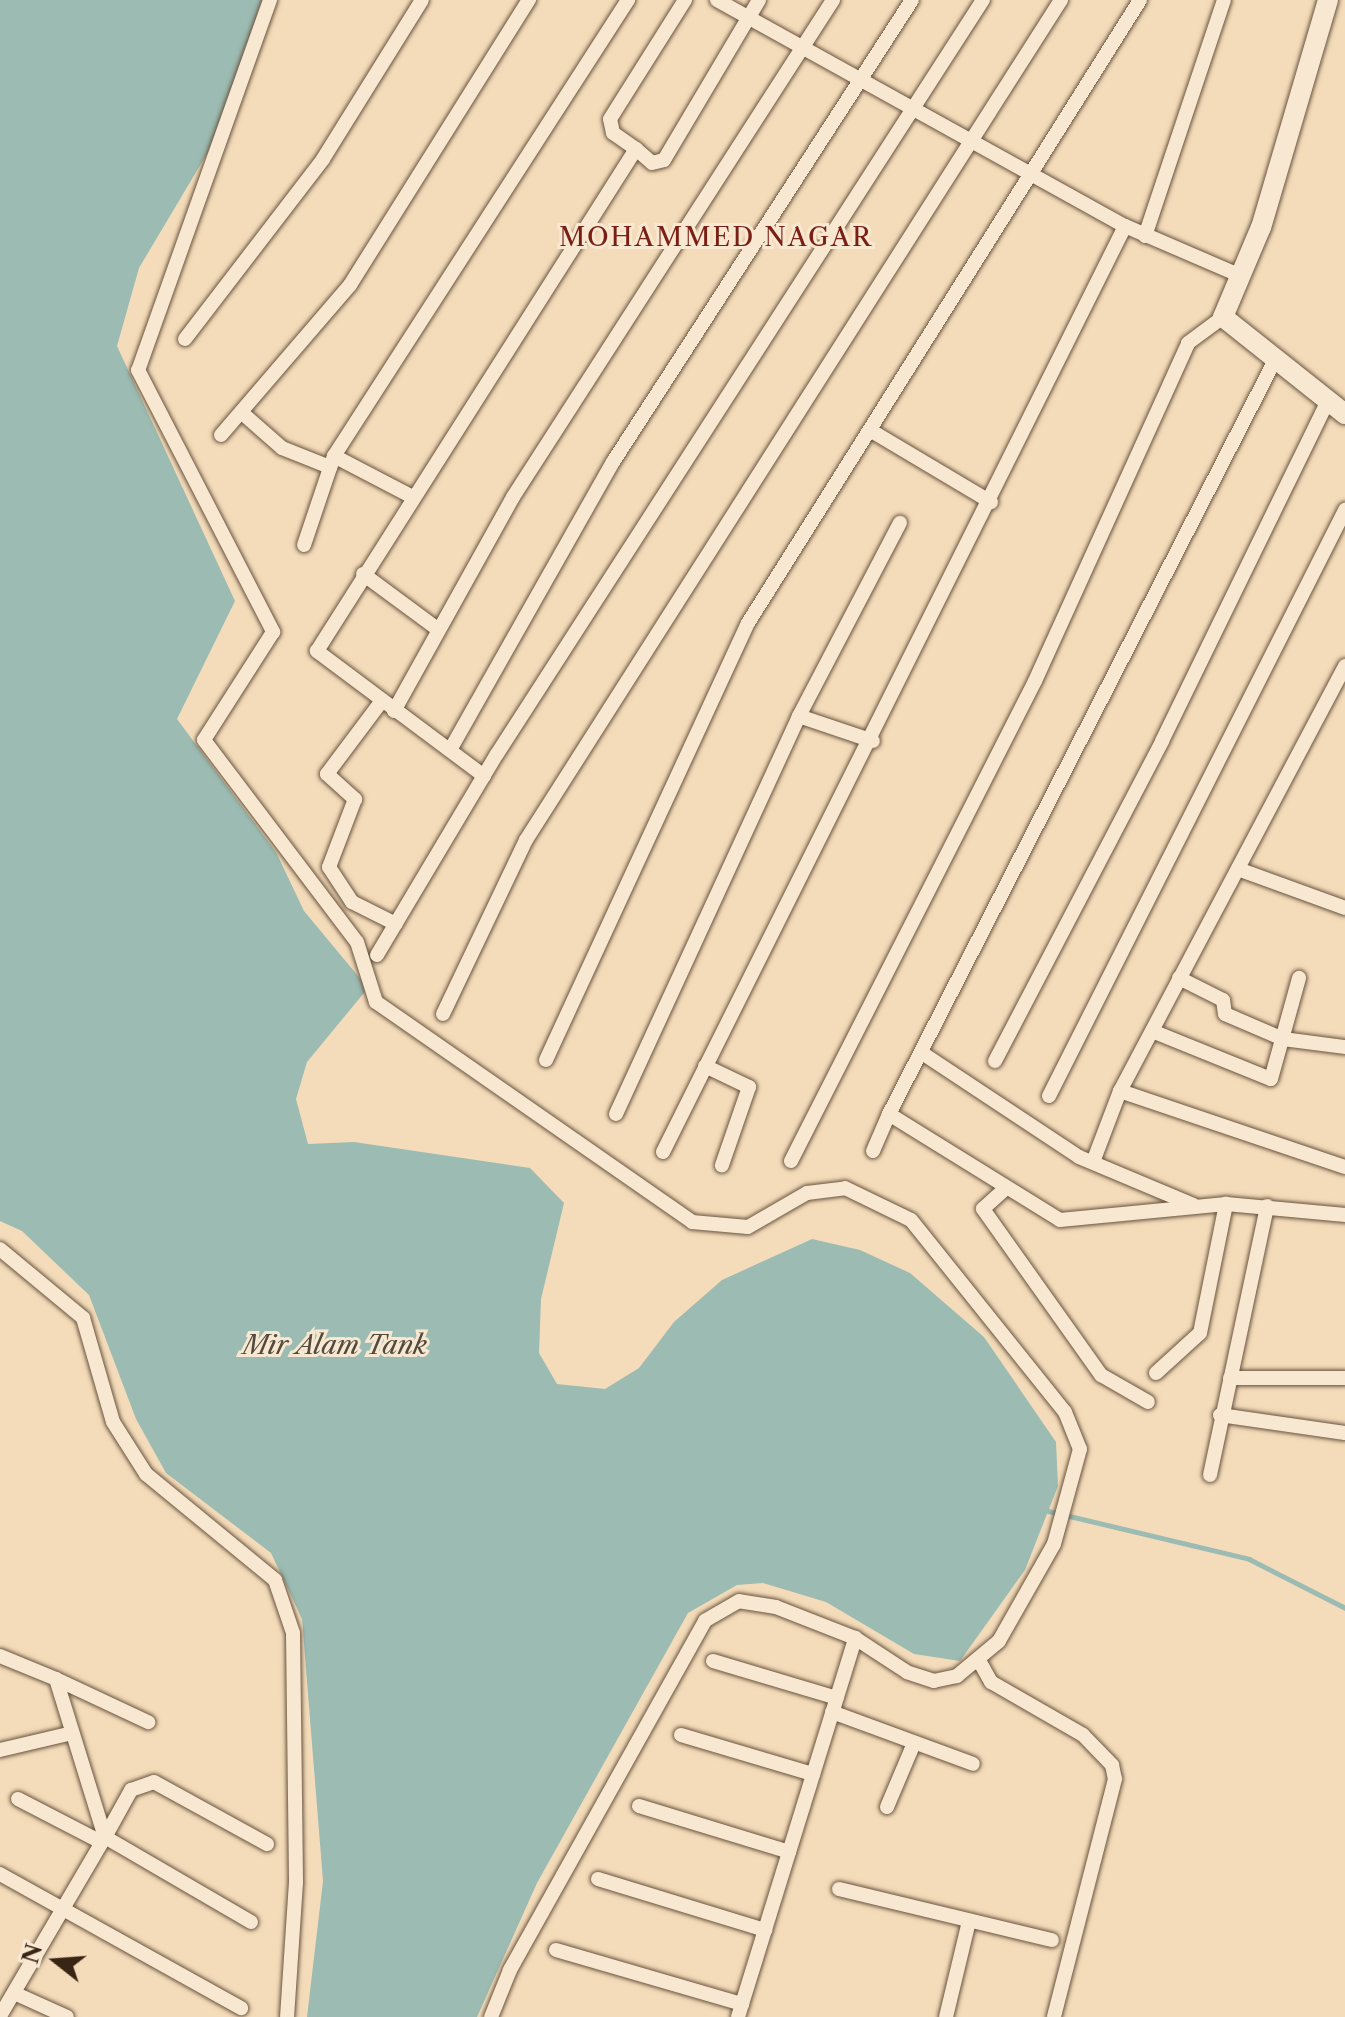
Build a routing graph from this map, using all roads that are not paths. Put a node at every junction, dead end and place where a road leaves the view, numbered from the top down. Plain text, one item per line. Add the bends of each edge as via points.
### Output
1 (270, 0) edge
2 (422, 0) edge
3 (529, 0) edge
4 (628, 0) edge
5 (685, 0) edge
6 (717, 0) edge
7 (759, 0) edge
8 (833, 0) edge
9 (912, 0) edge
10 (983, 0) edge
11 (1061, 0) edge
12 (1140, 0) edge
13 (1224, 0) edge
14 (1328, 0) edge
15 (749, 16) junction
16 (799, 50) junction
17 (859, 81) junction
18 (916, 111) junction
19 (969, 137) junction
20 (636, 149) junction
21 (1035, 170) junction
22 (1125, 226) junction
23 (1145, 236) junction
24 (1241, 276) junction
25 (1223, 317) junction
26 (185, 339) dead end
27 (1273, 364) junction
28 (1328, 400) junction
29 (241, 412) junction
30 (1345, 414) edge
31 (870, 430) junction
32 (221, 435) dead end
33 (332, 462) junction
34 (411, 496) junction
35 (991, 502) junction
36 (1345, 510) edge
37 (900, 523) dead end
38 (304, 545) dead end
39 (363, 574) junction
40 (439, 630) junction
41 (1345, 666) edge
42 (381, 702) junction
43 (394, 711) junction
44 (799, 716) junction
45 (873, 741) junction
46 (450, 750) junction
47 (484, 776) junction
48 (1238, 869) junction
49 (1345, 908) edge
50 (396, 924) junction
51 (377, 955) dead end
52 (1179, 978) junction
53 (1299, 978) dead end
54 (443, 1014) dead end
55 (1152, 1031) junction
56 (1283, 1039) junction
57 (1345, 1047) edge
58 (922, 1053) junction
59 (546, 1060) dead end
60 (995, 1061) dead end
61 (705, 1066) junction
62 (1120, 1091) junction
63 (1049, 1096) dead end
64 (616, 1114) dead end
65 (889, 1114) junction
66 (873, 1151) dead end
67 (663, 1152) dead end
68 (791, 1161) dead end
69 (1093, 1162) junction
70 (722, 1165) dead end
71 (1345, 1167) edge
72 (1006, 1188) junction
73 (1226, 1204) junction
74 (1195, 1206) junction
75 (1267, 1206) junction
76 (1345, 1215) edge
77 (0, 1249) edge
78 (1156, 1373) dead end
79 (1230, 1378) junction
80 (1345, 1378) edge
81 (1148, 1402) dead end
82 (1220, 1415) junction
83 (1345, 1433) edge
84 (1210, 1475) dead end
85 (855, 1638) junction
86 (0, 1656) edge
87 (713, 1661) dead end
88 (981, 1664) junction
89 (56, 1679) junction
90 (835, 1705) junction
91 (148, 1722) dead end
92 (68, 1734) junction
93 (681, 1735) dead end
94 (914, 1743) junction
95 (0, 1750) edge
96 (973, 1764) dead end
97 (813, 1774) junction
98 (18, 1799) dead end
99 (639, 1806) dead end
100 (887, 1807) dead end
101 (103, 1840) junction
102 (267, 1844) dead end
103 (789, 1852) junction
104 (0, 1874) edge
105 (598, 1879) dead end
106 (839, 1889) dead end
107 (61, 1910) junction
108 (969, 1921) junction
109 (251, 1922) dead end
110 (765, 1930) junction
111 (1052, 1940) dead end
112 (556, 1950) dead end
113 (14, 1993) junction
114 (241, 2008) dead end
115 (740, 2010) edge
116 (0, 2016) edge
117 (67, 2017) edge
118 (287, 2017) edge
119 (491, 2017) edge
120 (946, 2017) edge
121 (1054, 2017) edge

1 - 88 street via 138,370 273,632 204,740 357,942 376,1002 692,1222 748,1227 807,1193 845,1188 911,1220 1065,1412 1080,1449 1061,1526
2 - 26 street via 323,159
3 - 29 street via 350,285
4 - 33 street
5 - 20 street via 610,119 613,133
6 - 15 street
7 - 15 street
8 - 16 street
9 - 17 street
10 - 18 street
11 - 19 street
12 - 21 street
13 - 23 street
14 - 24 main road
15 - 16 street
15 - 20 street via 664,160 652,163
16 - 17 street
16 - 40 street via 513,497
17 - 18 street
17 - 46 street via 613,462
18 - 19 street
18 - 47 street
19 - 21 street
19 - 54 street via 526,840
20 - 34 street
21 - 22 street
21 - 31 street
22 - 23 street
22 - 35 street
23 - 24 street
24 - 25 main road
25 - 27 main road
25 - 68 street via 1188,343 1035,681
27 - 28 main road
27 - 58 street
28 - 30 main road
28 - 60 street via 1162,741
29 - 32 street
29 - 33 street via 282,448
31 - 35 street
31 - 59 street via 748,623
33 - 34 street
33 - 38 street
34 - 39 street
35 - 45 street
36 - 63 street
37 - 44 street
39 - 40 street
39 - 42 street via 317,651
40 - 43 street
41 - 48 street
42 - 43 street
42 - 50 street via 327,774 355,799 329,867 352,902
43 - 46 street
44 - 45 street
44 - 64 street
45 - 61 street
46 - 47 street
47 - 50 street
48 - 49 street
48 - 52 street
50 - 51 street
52 - 55 street
52 - 56 street via 1223,1000 1225,1014
53 - 56 street
55 - 56 street via 1271,1079
55 - 62 street
56 - 57 street
58 - 65 street
58 - 69 street
61 - 67 street
61 - 70 street via 749,1087
62 - 69 street
62 - 71 street
65 - 66 street
65 - 72 street
69 - 74 street
72 - 74 street via 1060,1220
72 - 81 street via 983,1209 1101,1375
73 - 74 street
73 - 75 street
73 - 78 street via 1200,1333
75 - 76 street
75 - 79 street
77 - 118 street via 83,1318 113,1422 146,1474 275,1580 293,1633 296,1882
79 - 80 street
79 - 82 street
82 - 83 street
82 - 84 street
85 - 88 street via 934,1681
85 - 90 street
85 - 119 street via 739,1601 705,1621 510,1970
86 - 89 street
87 - 90 street
88 - 121 street via 991,1682 1083,1735 1112,1765 1115,1779
89 - 91 street
89 - 92 street
90 - 94 street
90 - 97 street
92 - 95 street
92 - 101 street
93 - 97 street
94 - 96 street
94 - 100 street
97 - 103 street
98 - 101 street
99 - 103 street
101 - 102 street via 131,1790 154,1782
101 - 107 street
101 - 109 street
103 - 110 street
104 - 107 street
105 - 110 street
106 - 108 street
107 - 113 street
107 - 114 street
108 - 111 street
108 - 120 street
110 - 115 street
112 - 115 street
113 - 116 street
113 - 117 street

